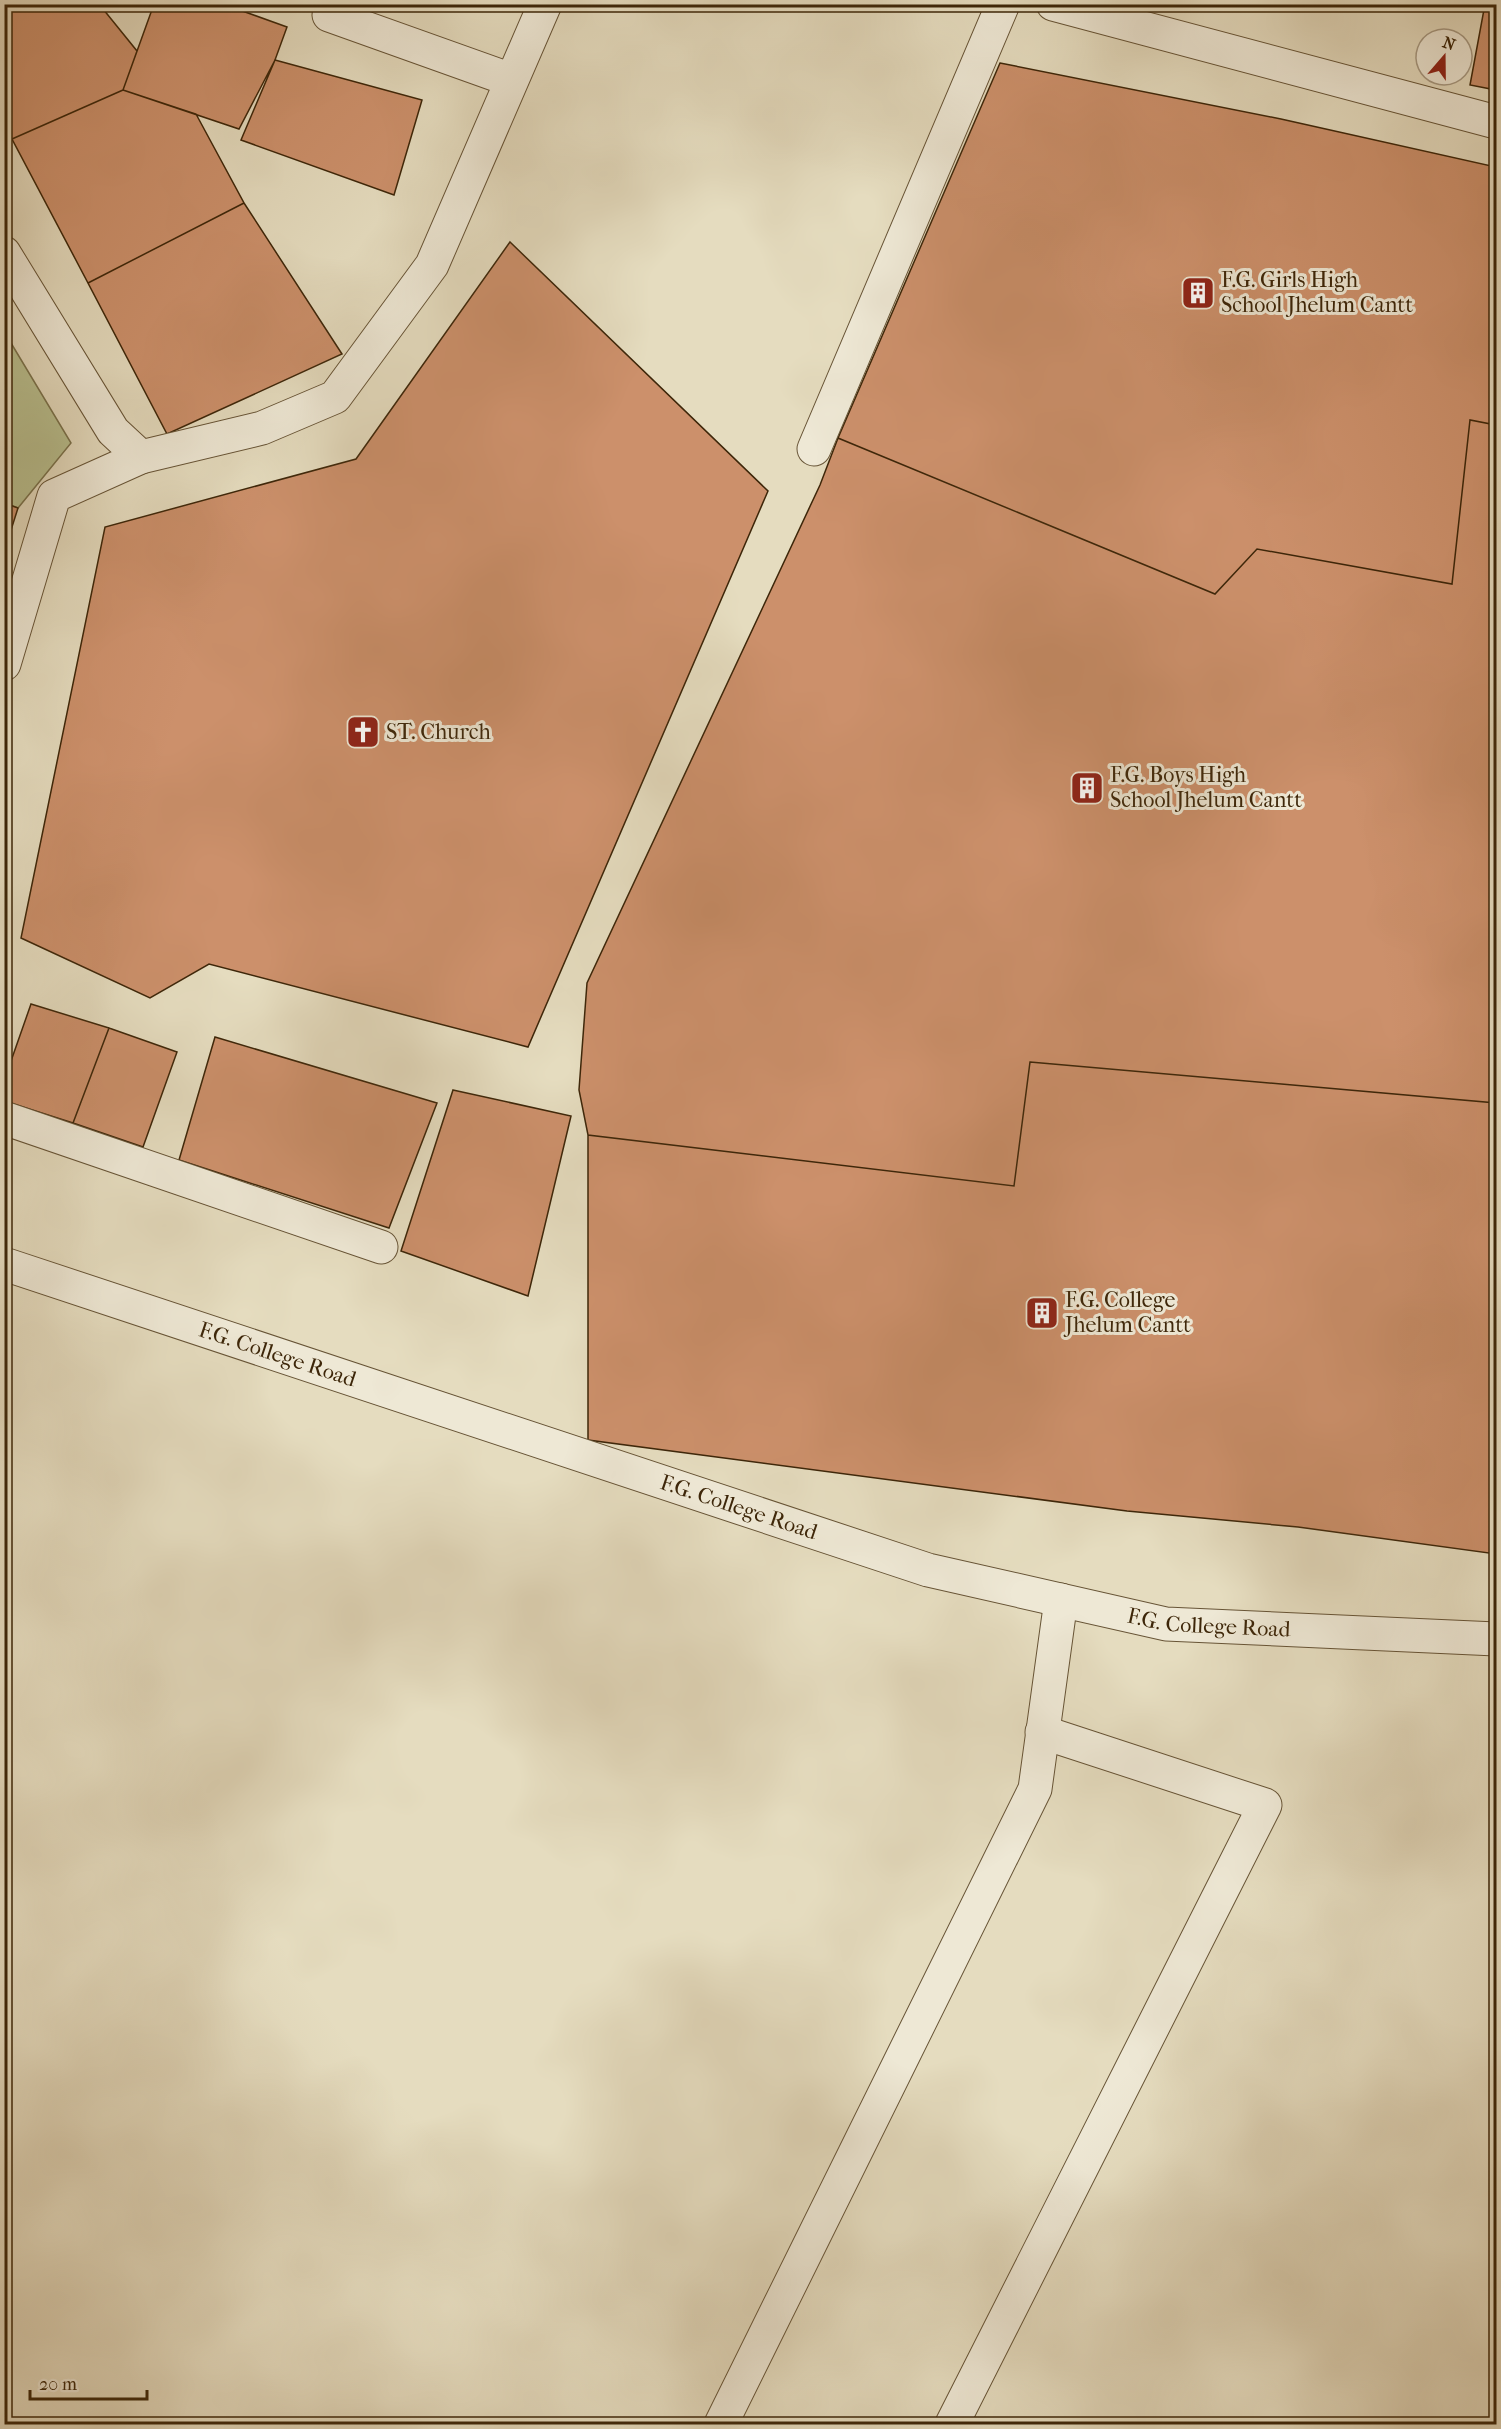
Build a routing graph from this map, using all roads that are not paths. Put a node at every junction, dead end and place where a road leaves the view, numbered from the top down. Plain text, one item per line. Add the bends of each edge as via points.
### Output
1 (545, 4) edge
2 (1003, 4) edge
3 (1053, 4) edge
4 (329, 15) dead end
5 (511, 80) junction
6 (1497, 122) edge
7 (4, 254) edge
8 (814, 449) dead end
9 (141, 457) junction
10 (4, 664) edge
11 (4, 1118) edge
12 (381, 1247) dead end
13 (4, 1264) edge
14 (1061, 1600) junction
15 (1497, 1639) edge
16 (1042, 1732) junction
17 (721, 2424) edge
18 (952, 2424) edge

1 - 5 street
2 - 8 street
3 - 6 street
4 - 5 street
5 - 9 street via 432,265 335,397 262,428
7 - 9 street via 113,431
9 - 10 street via 54,496
11 - 12 street
13 - 14 street, F.G. College Road via 928,1570
14 - 15 street, F.G. College Road via 1166,1624
14 - 16 street
16 - 17 street via 1035,1789
16 - 18 street via 1265,1805

